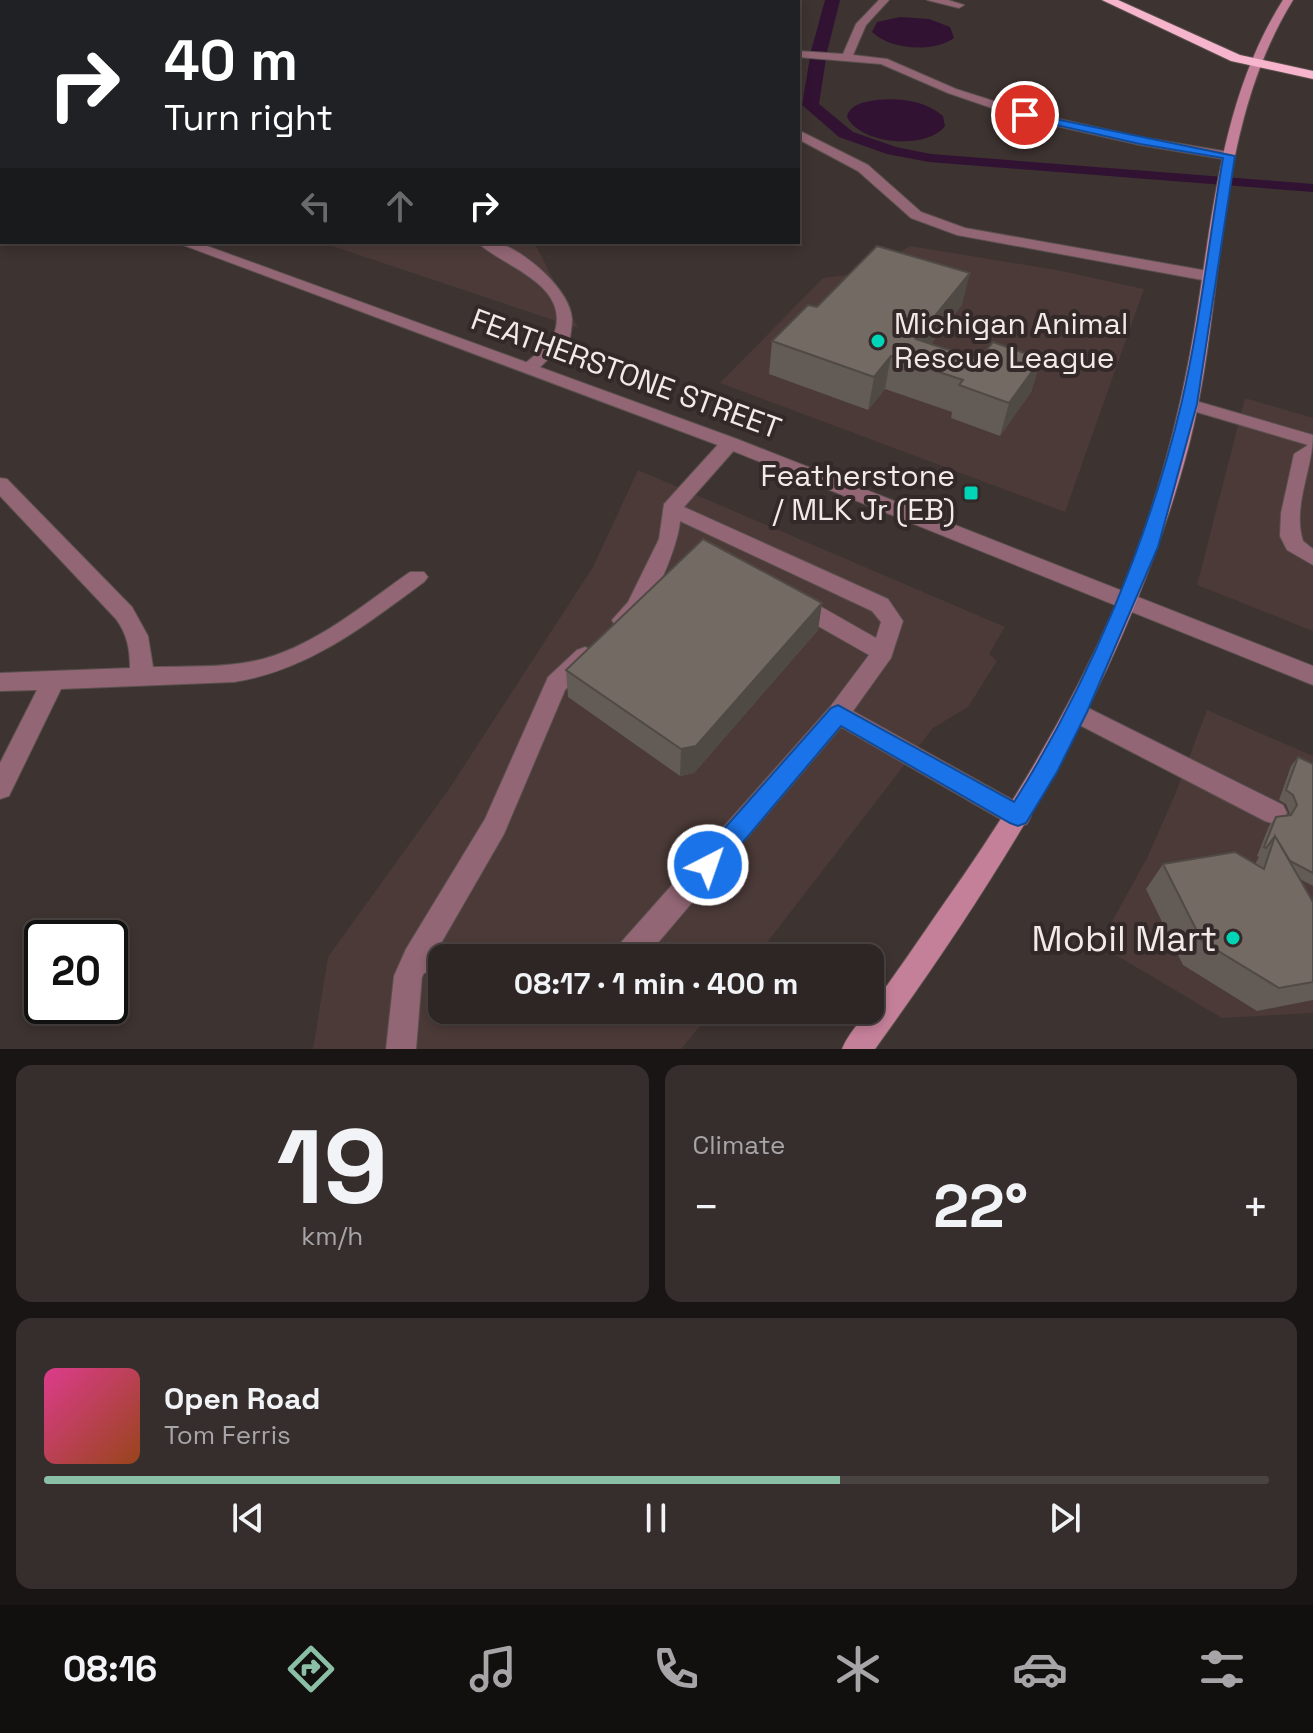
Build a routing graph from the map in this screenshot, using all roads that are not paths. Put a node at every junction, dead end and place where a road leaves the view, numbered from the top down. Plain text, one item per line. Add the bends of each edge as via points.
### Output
1 (884, 0) edge
2 (932, 0) edge
3 (1108, 0) edge
4 (1288, 0) edge
5 (959, 5) dead end
6 (800, 54) edge
7 (840, 57) junction
8 (1254, 64) junction
9 (1313, 75) edge
10 (800, 135) edge
11 (1228, 158) junction
12 (187, 244) edge
13 (488, 244) edge
14 (1208, 276) junction
15 (528, 369) junction
16 (1189, 404) junction
17 (1313, 441) edge
18 (730, 443) junction
19 (1313, 450) edge
20 (0, 484) edge
21 (671, 509) junction
22 (715, 528) junction
23 (1313, 558) edge
24 (740, 567) edge
25 (417, 577) dead end
26 (1126, 600) junction
27 (796, 603) edge
28 (883, 652) junction
29 (1313, 676) edge
30 (141, 677) junction
31 (54, 680) junction
32 (0, 682) edge
33 (1076, 712) junction
34 (838, 714) junction
35 (0, 788) edge
36 (1274, 813) dead end
37 (1018, 816) junction
38 (436, 944) edge
39 (638, 944) edge
40 (428, 960) edge
41 (401, 1049) edge
42 (857, 1049) edge

1 - 7 street
2 - 5 street
3 - 8 highway
4 - 8 main road
6 - 7 street
7 - 11 street via 883,61 1025,115
8 - 9 highway
8 - 11 main road
10 - 14 street via 863,168 930,222
11 - 14 main road
12 - 15 street, FEATHERSTONE STREET
13 - 15 street via 551,287 564,320 562,338
14 - 16 main road
15 - 18 street, FEATHERSTONE STREET
16 - 17 street
16 - 26 main road via 1163,504
18 - 21 street
18 - 26 street, FEATHERSTONE STREET
19 - 23 street via 1303,454 1298,468 1289,531 1293,544
20 - 30 street via 136,628
21 - 22 street
21 - 38 street via 669,539 636,607 556,684
22 - 24 street
22 - 28 street via 880,605 892,621
25 - 30 street via 314,647 275,665 248,672
26 - 29 street, FEATHERSTONE STREET
26 - 33 main road
27 - 28 street
28 - 34 street
30 - 31 street
31 - 32 street
31 - 35 street
33 - 36 street
33 - 37 main road
34 - 37 street
34 - 39 street
37 - 42 main road
40 - 41 street via 408,976

